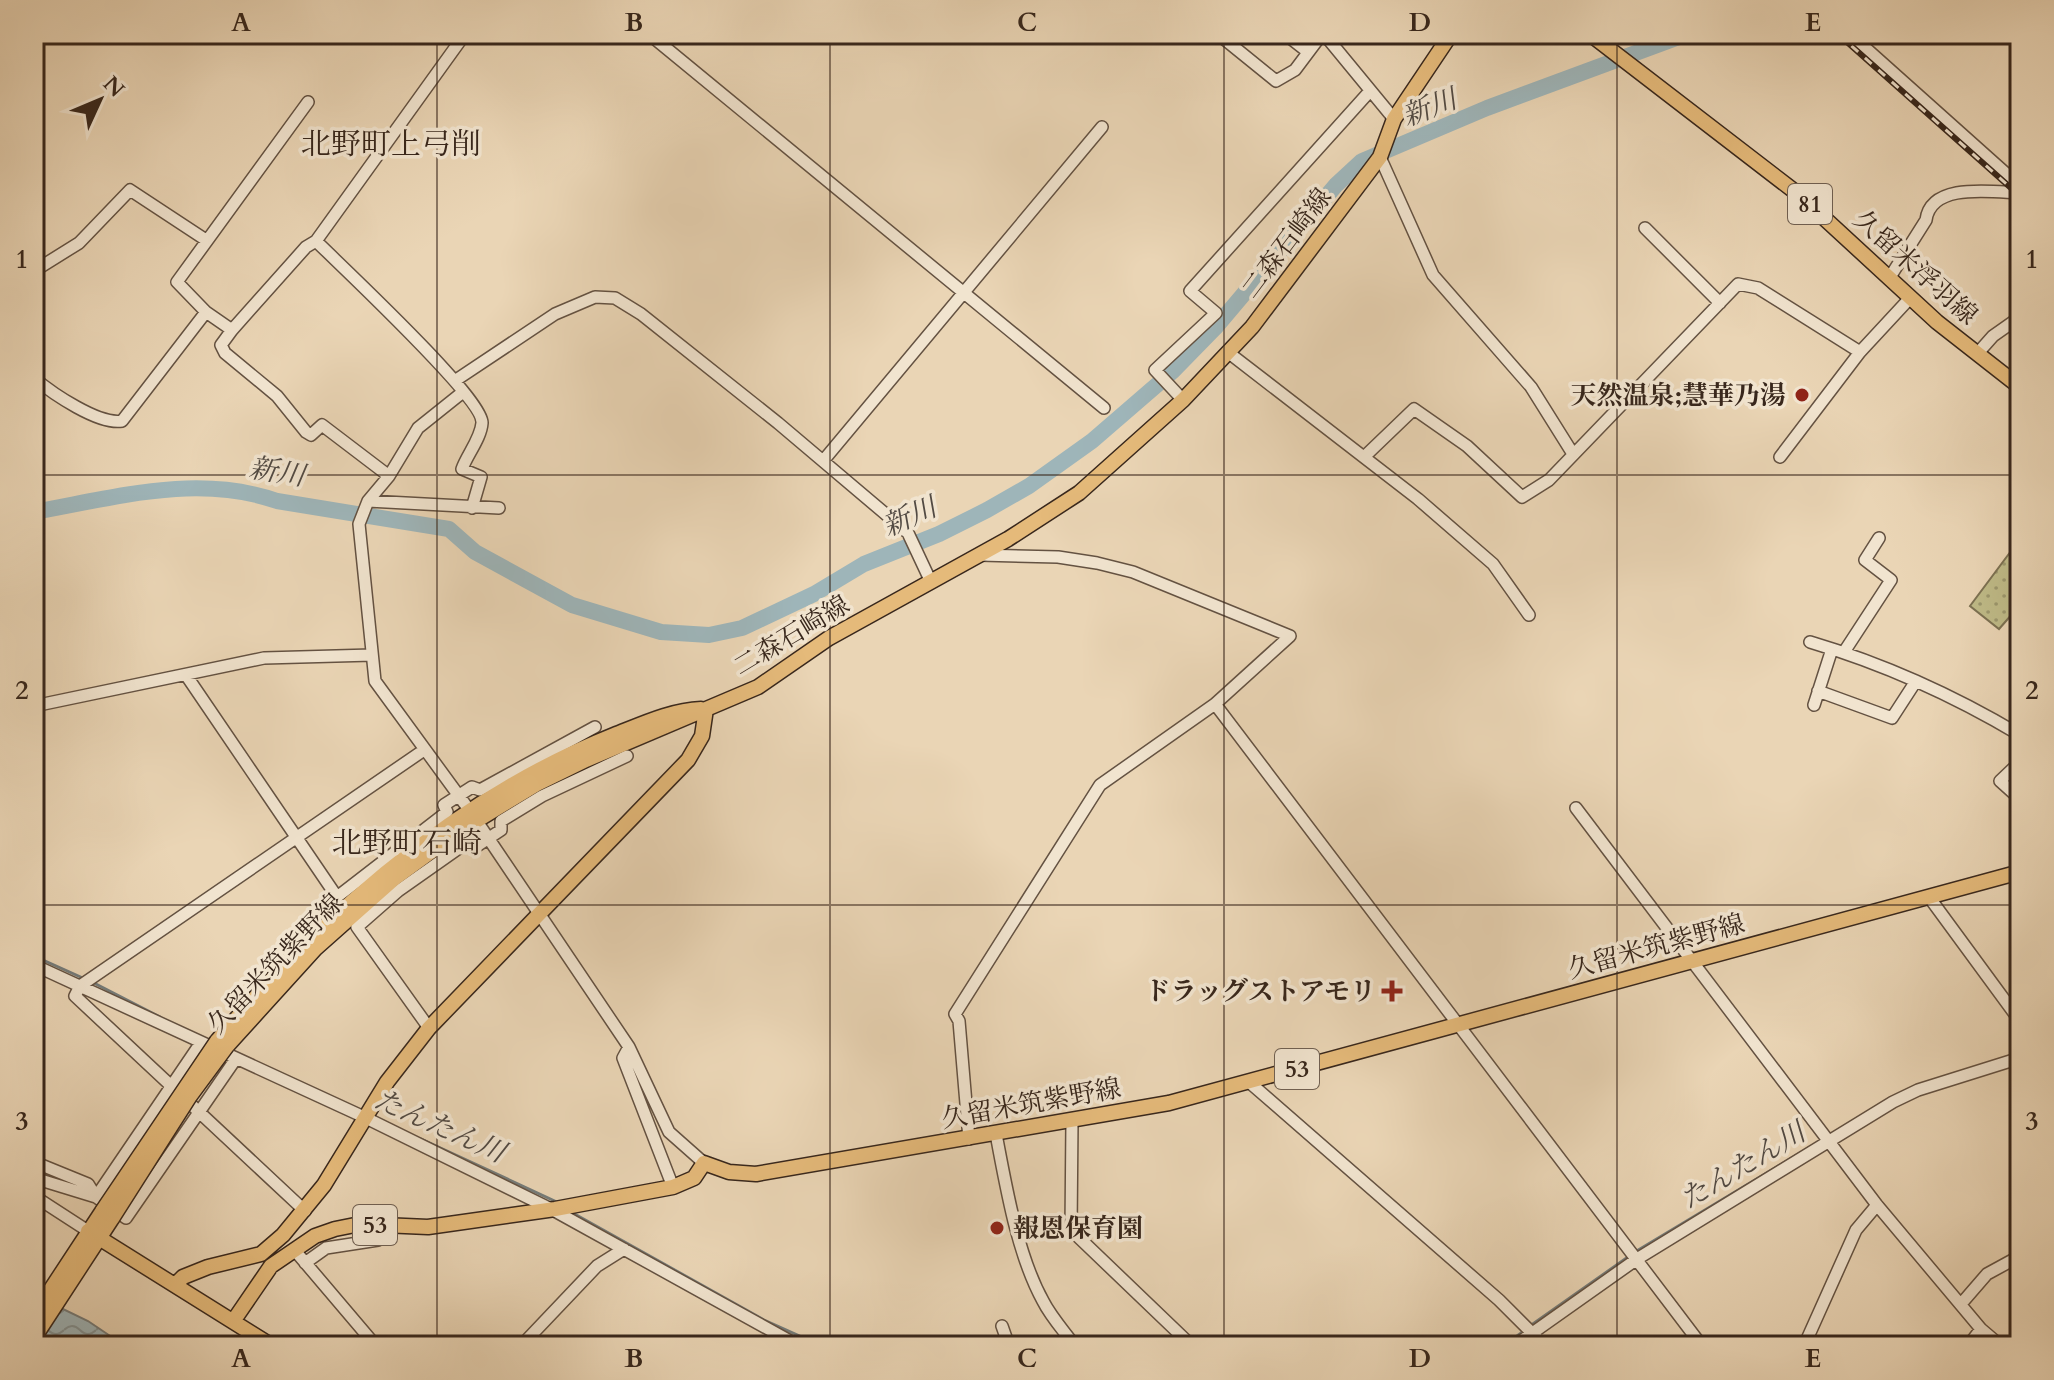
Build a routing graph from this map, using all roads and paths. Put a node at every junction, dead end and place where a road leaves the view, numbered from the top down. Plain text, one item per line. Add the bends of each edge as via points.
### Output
1 (465, 34) edge
2 (649, 34) edge
3 (1218, 34) edge
4 (1285, 34) edge
5 (1323, 34) edge
6 (1451, 34) edge
7 (1590, 34) edge
8 (1860, 43) dead end
9 (1308, 52) junction
10 (1370, 91) junction
11 (308, 102) dead end
12 (1394, 119) junction
13 (1102, 127) dead end
14 (1380, 157) junction
15 (2020, 186) edge
16 (2020, 193) edge
17 (1645, 228) dead end
18 (206, 240) junction
19 (316, 241) junction
20 (34, 271) edge
21 (1890, 277) junction
22 (964, 290) junction
23 (1911, 297) junction
24 (1720, 303) junction
25 (206, 312) junction
26 (2020, 317) edge
27 (232, 330) junction
28 (1860, 352) junction
29 (1229, 353) junction
30 (1977, 354) junction
31 (34, 378) edge
32 (456, 380) junction
33 (2020, 387) edge
34 (463, 392) junction
35 (1183, 400) junction
36 (1104, 408) dead end
37 (1573, 454) junction
38 (1364, 457) junction
39 (1780, 457) dead end
40 (823, 461) junction
41 (389, 476) junction
42 (368, 501) junction
43 (472, 508) junction
44 (499, 508) dead end
45 (1879, 538) dead end
46 (980, 555) junction
47 (931, 582) junction
48 (1529, 615) dead end
49 (1810, 642) dead end
50 (1838, 650) junction
51 (372, 655) junction
52 (186, 675) junction
53 (1916, 681) junction
54 (1818, 691) junction
55 (1215, 704) junction
56 (1814, 705) dead end
57 (34, 706) edge
58 (706, 709) junction
59 (595, 727) dead end
60 (2020, 735) edge
61 (424, 750) junction
62 (627, 756) dead end
63 (2020, 762) edge
64 (458, 796) junction
65 (2020, 799) edge
66 (1576, 808) dead end
67 (473, 816) junction
68 (297, 838) junction
69 (488, 838) junction
70 (2020, 872) edge
71 (1929, 897) junction
72 (539, 914) junction
73 (1694, 960) junction
74 (34, 965) edge
75 (80, 986) junction
76 (2020, 1021) edge
77 (1458, 1026) junction
78 (429, 1028) junction
79 (200, 1044) junction
80 (629, 1047) junction
81 (2020, 1058) edge
82 (235, 1060) junction
83 (1249, 1082) junction
84 (170, 1085) junction
85 (197, 1112) junction
86 (364, 1117) junction
87 (1072, 1121) junction
88 (996, 1134) junction
89 (1827, 1138) junction
90 (969, 1139) junction
91 (34, 1162) edge
92 (704, 1163) junction
93 (34, 1178) edge
94 (673, 1187) junction
95 (34, 1196) edge
96 (1877, 1205) junction
97 (104, 1208) junction
98 (554, 1210) junction
99 (305, 1211) junction
100 (384, 1226) junction
101 (94, 1235) junction
102 (294, 1249) junction
103 (624, 1249) junction
104 (1634, 1256) junction
105 (2020, 1256) edge
106 (76, 1262) junction
107 (176, 1284) junction
108 (1961, 1304) junction
109 (34, 1315) edge
110 (234, 1320) junction
111 (1002, 1326) dead end
112 (1530, 1329) junction
113 (1981, 1329) junction
114 (34, 1338) edge
115 (272, 1346) edge
116 (376, 1346) edge
117 (521, 1346) edge
118 (799, 1346) edge
119 (1009, 1346) edge
120 (1075, 1346) edge
121 (1192, 1346) edge
122 (1514, 1346) edge
123 (1545, 1346) edge
124 (1702, 1346) edge
125 (1804, 1346) edge
126 (1968, 1346) edge
127 (2001, 1346) edge

1 - 19 street
2 - 22 street
3 - 9 street via 1276,81 1295,70
4 - 9 street
5 - 9 street
5 - 10 street
6 - 12 main road, 二森石崎線
7 - 21 main road, 久留米浮羽線 / 81 via 1798,194
8 - 15 street
10 - 12 street
10 - 35 street via 1190,291 1216,313 1155,370
11 - 18 street
12 - 14 main road, 二森石崎線
13 - 22 street
14 - 29 main road, 二森石崎線
14 - 37 street via 1433,275 1531,387
16 - 21 street via 1951,193 1939,198
17 - 24 street
18 - 20 street via 130,190 79,243
18 - 25 street via 177,282
19 - 27 street
19 - 32 street
21 - 23 main road, 久留米浮羽線 / 81
22 - 36 street
22 - 40 street
23 - 28 street
23 - 30 main road, 久留米浮羽線 / 81
24 - 28 street via 1738,284 1758,288
24 - 37 street
25 - 27 street
25 - 31 street via 122,421 111,423 51,393
26 - 30 street
27 - 41 street via 221,345 225,353 277,396 306,432 311,435 322,425
28 - 39 street
29 - 35 main road, 二森石崎線
29 - 38 street
30 - 33 main road, 久留米浮羽線 / 81
32 - 34 street
32 - 40 street via 555,314 605,296 641,314
34 - 41 street via 418,428
34 - 43 street via 483,422 462,469 481,477
35 - 46 main road, 二森石崎線 via 1063,506
37 - 38 street via 1549,480 1522,497 1467,446 1414,409
38 - 48 street via 1493,564
40 - 47 street via 908,533
41 - 42 street
42 - 43 street
42 - 51 street via 359,524
43 - 44 street
45 - 50 street via 1865,560 1891,580
46 - 47 main road, 二森石崎線
46 - 55 street via 1058,557 1133,572 1290,636
47 - 58 main road, 二森石崎線 via 829,638 758,687
49 - 50 street
50 - 53 street
50 - 54 street
51 - 52 street via 264,658
51 - 61 street via 375,681
52 - 57 street
52 - 68 street
53 - 54 street via 1892,718
53 - 60 street
54 - 56 street
55 - 77 street
55 - 90 street via 1100,785 955,1014
58 - 67 main road, 久留米筑紫野線
58 - 72 main road via 702,736 688,760
59 - 64 street via 480,790 472,787
61 - 64 street
61 - 68 street
62 - 69 street via 542,796 501,821 501,830
63 - 65 street via 2000,781
64 - 67 street
64 - 68 street via 444,805 447,812 337,897
66 - 73 street
67 - 69 street
67 - 97 main road, 久留米筑紫野線, bridge via 362,906 222,1043 190,1096
68 - 75 street
69 - 72 street
69 - 78 street via 474,848 469,841 448,854 357,927
70 - 71 main road, 久留米筑紫野線 / 53
71 - 73 main road, 久留米筑紫野線 / 53
71 - 76 street
72 - 78 main road
72 - 80 street
73 - 77 main road, 久留米筑紫野線 / 53
73 - 89 street
74 - 75 street
75 - 79 street
75 - 84 street via 75,996
77 - 83 main road, 久留米筑紫野線 / 53
77 - 104 street
78 - 86 main road
79 - 82 street
79 - 84 street
80 - 92 street via 669,1132
80 - 94 street via 623,1058
81 - 89 street via 1918,1090
82 - 85 street
82 - 86 street
83 - 87 main road, 久留米筑紫野線 / 53
83 - 112 street
84 - 85 street
84 - 97 street
85 - 97 street via 126,1218
85 - 99 street
86 - 98 street
86 - 99 main road
87 - 88 main road, 久留米筑紫野線 / 53
87 - 121 street via 1071,1230
88 - 90 main road, 久留米筑紫野線 / 53
88 - 120 street via 1007,1195 1032,1274 1042,1300
89 - 96 street
89 - 104 street
90 - 92 main road, 久留米筑紫野線 / 53 via 756,1174
91 - 97 street via 88,1184
92 - 94 main road, 53 via 694,1178
93 - 97 street
94 - 98 main road, 53
95 - 101 street
96 - 108 street
96 - 125 street via 1856,1230
97 - 101 main road, 久留米筑紫野線
98 - 100 main road, 53 via 428,1227
98 - 103 street
99 - 102 main road
100 - 102 street via 378,1240
100 - 110 main road, 53 via 335,1229 297,1247 258,1281
101 - 106 main road, 久留米筑紫野線
101 - 107 main road
102 - 107 main road via 208,1267
102 - 116 street
103 - 117 street via 597,1266
103 - 118 street
104 - 112 street
104 - 124 street
105 - 108 street via 1987,1274
106 - 109 main road, 久留米筑紫野線
106 - 114 main road, 久留米筑紫野線
107 - 110 main road
108 - 113 street
110 - 115 main road
111 - 119 street
112 - 122 street
112 - 123 street
113 - 126 street
113 - 127 street

